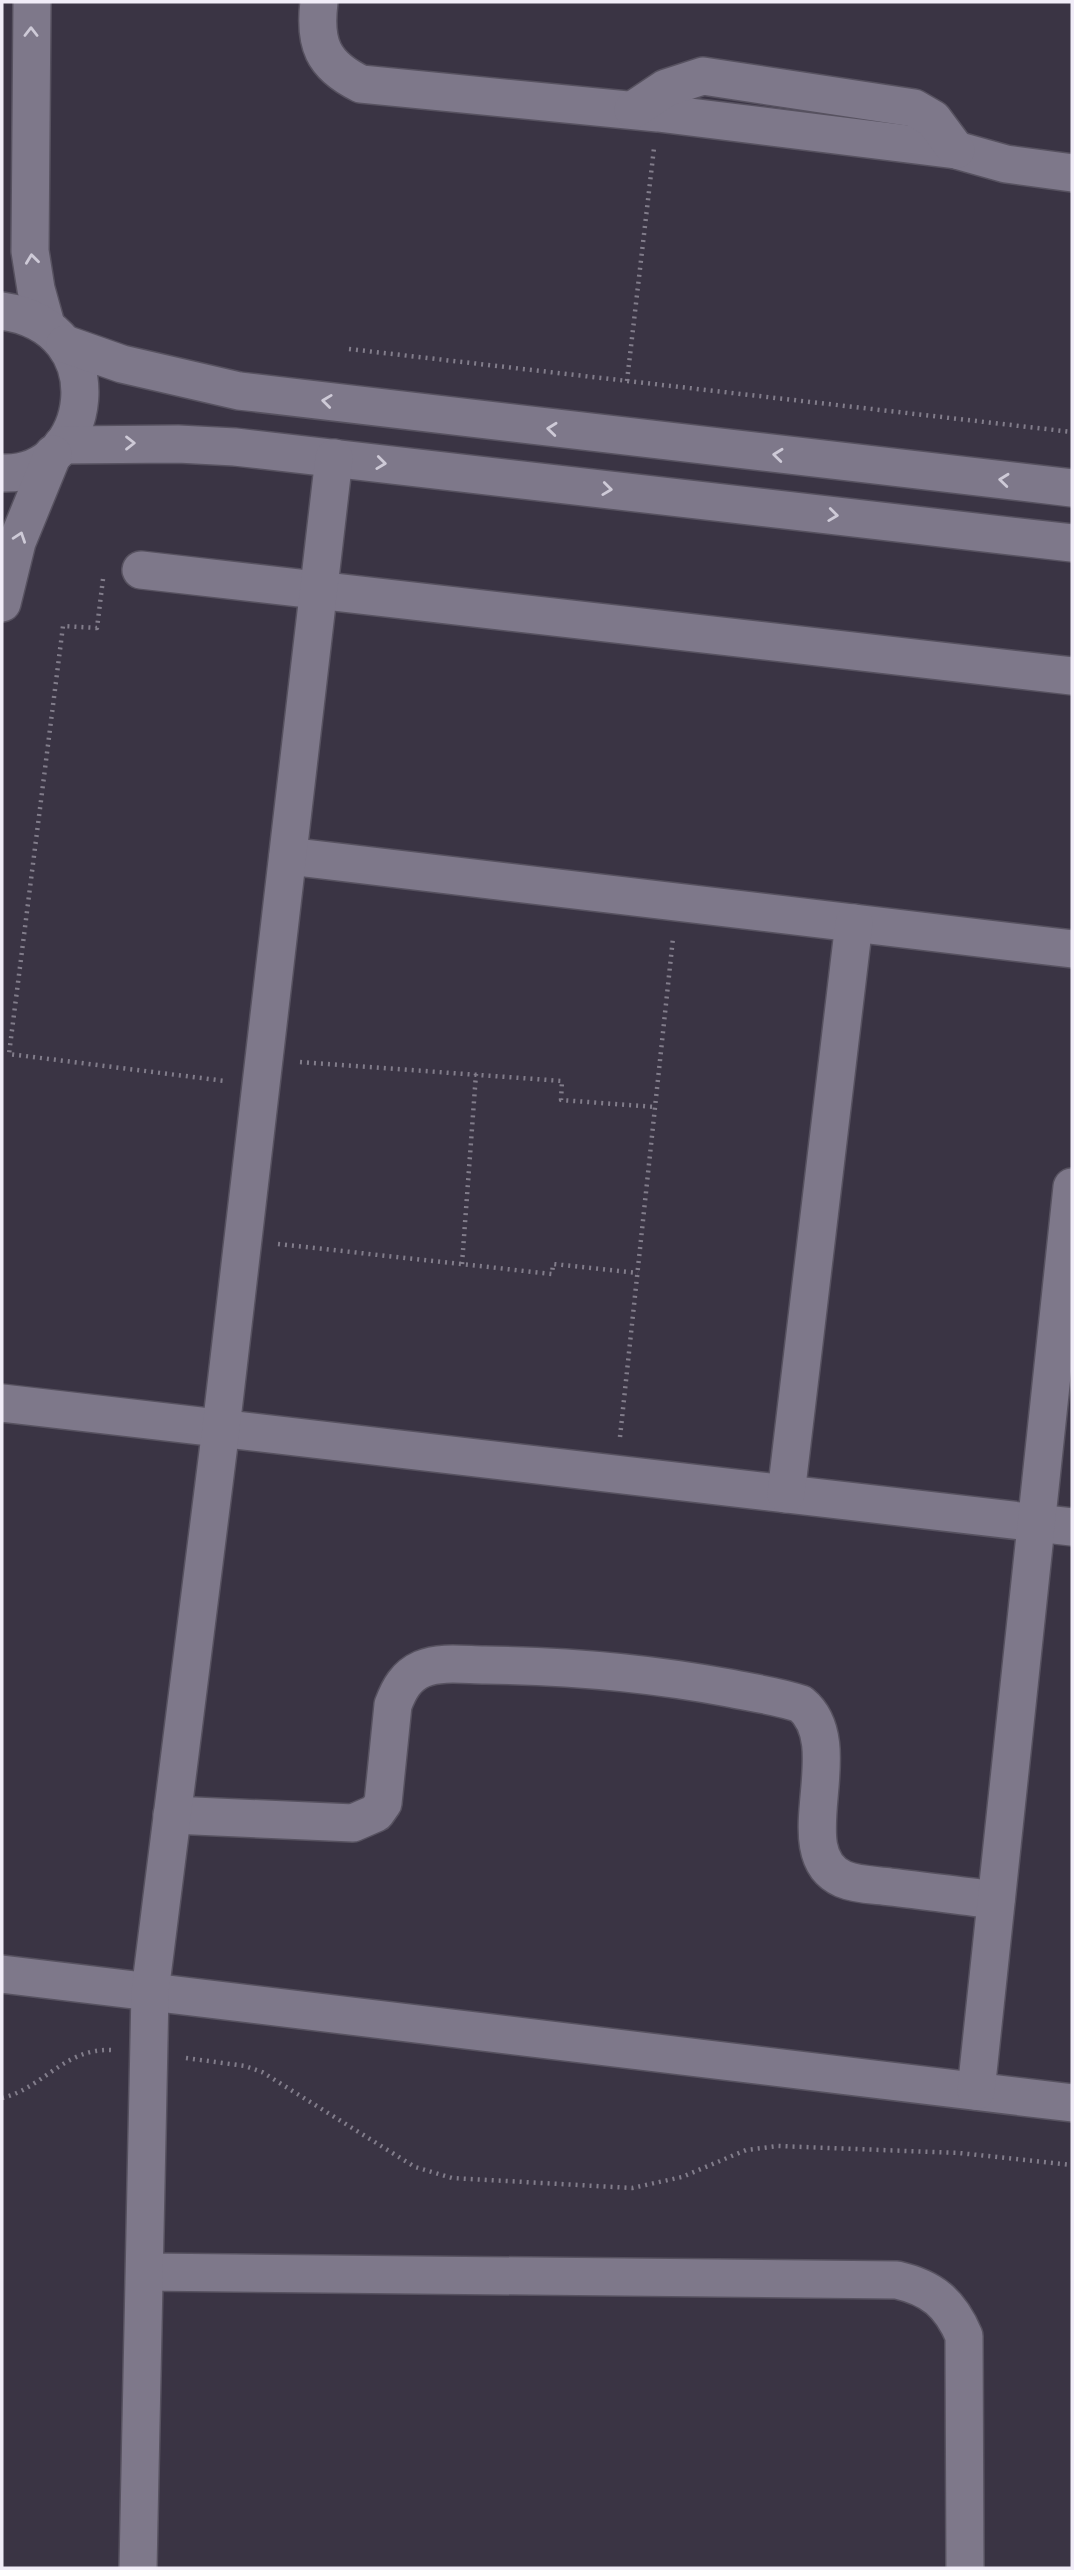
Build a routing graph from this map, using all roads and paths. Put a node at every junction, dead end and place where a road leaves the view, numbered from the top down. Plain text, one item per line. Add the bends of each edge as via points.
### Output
1 (32, 2) edge
2 (319, 2) edge
3 (645, 111) junction
4 (1072, 173) edge
5 (2, 311) edge
6 (56, 335) junction
7 (349, 349) dead end
8 (627, 381) junction
9 (1072, 432) edge
10 (57, 450) junction
11 (334, 458) junction
12 (2, 473) edge
13 (1072, 488) edge
14 (1072, 543) edge
15 (141, 570) joint
16 (319, 590) junction
17 (2, 603) edge
18 (1072, 676) edge
19 (288, 856) junction
20 (677, 902) junction
21 (854, 923) junction
22 (1072, 949) edge
23 (263, 1072) junction
24 (476, 1074) junction
25 (655, 1107) junction
26 (1072, 1187) edge
27 (243, 1241) junction
28 (462, 1264) junction
29 (638, 1273) junction
30 (2, 1403) edge
31 (221, 1429) junction
32 (616, 1474) junction
33 (786, 1494) junction
34 (1037, 1523) junction
35 (1072, 1527) edge
36 (172, 1815) junction
37 (996, 1900) junction
38 (2, 1974) edge
39 (150, 1992) junction
40 (149, 2054) junction
41 (976, 2091) junction
42 (2, 2098) edge
43 (1072, 2103) edge
44 (1072, 2165) edge
45 (145, 2272) junction
46 (138, 2568) edge
47 (965, 2568) edge

6 -> 1 street via 36,289 30,251
2 - 3 street via 316,29 321,47 344,76 361,84
3 - 4 street via 956,150 1006,164
3 - 8 path
5 - 6 street via 22,314
6 - 10 street via 78,369 81,395 75,422
13 -> 6 street via 239,391 180,379
7 - 8 path
8 - 9 path
10 -> 11 street via 178,444
10 - 12 street via 33,467
17 -> 10 street via 17,542
11 -> 14 street
11 - 16 street
15 - 16 street
15 - 23 path via 104,565 97,628 63,626 9,1054
16 - 18 street
16 - 19 street
19 - 20 street
19 - 23 street
20 - 21 street
20 - 25 path
21 - 22 street
21 - 33 street
23 - 24 path
23 - 27 street
24 - 25 path via 562,1081 561,1100
24 - 28 path
25 - 29 path
26 - 34 street
27 - 28 path
27 - 31 street
28 - 29 path via 552,1274 554,1264
29 - 32 path
30 - 31 street
31 - 32 street
31 - 36 street
32 - 33 street
33 - 34 street
34 - 35 street
34 - 37 street
36 - 37 street via 365,1820 383,1803 393,1704 409,1676 440,1665 610,1671 801,1704 822,1735 817,1840 832,1872 854,1882
36 - 39 street
37 - 41 street
38 - 39 street
39 - 40 street
39 - 41 street
40 - 42 path via 101,2050 75,2055
40 - 44 path via 262,2072 415,2166 452,2178 632,2188 682,2177 746,2150 778,2146 959,2153
40 - 45 street
41 - 43 street
45 - 46 street
45 - 47 street via 897,2280 915,2284 946,2304 964,2336

